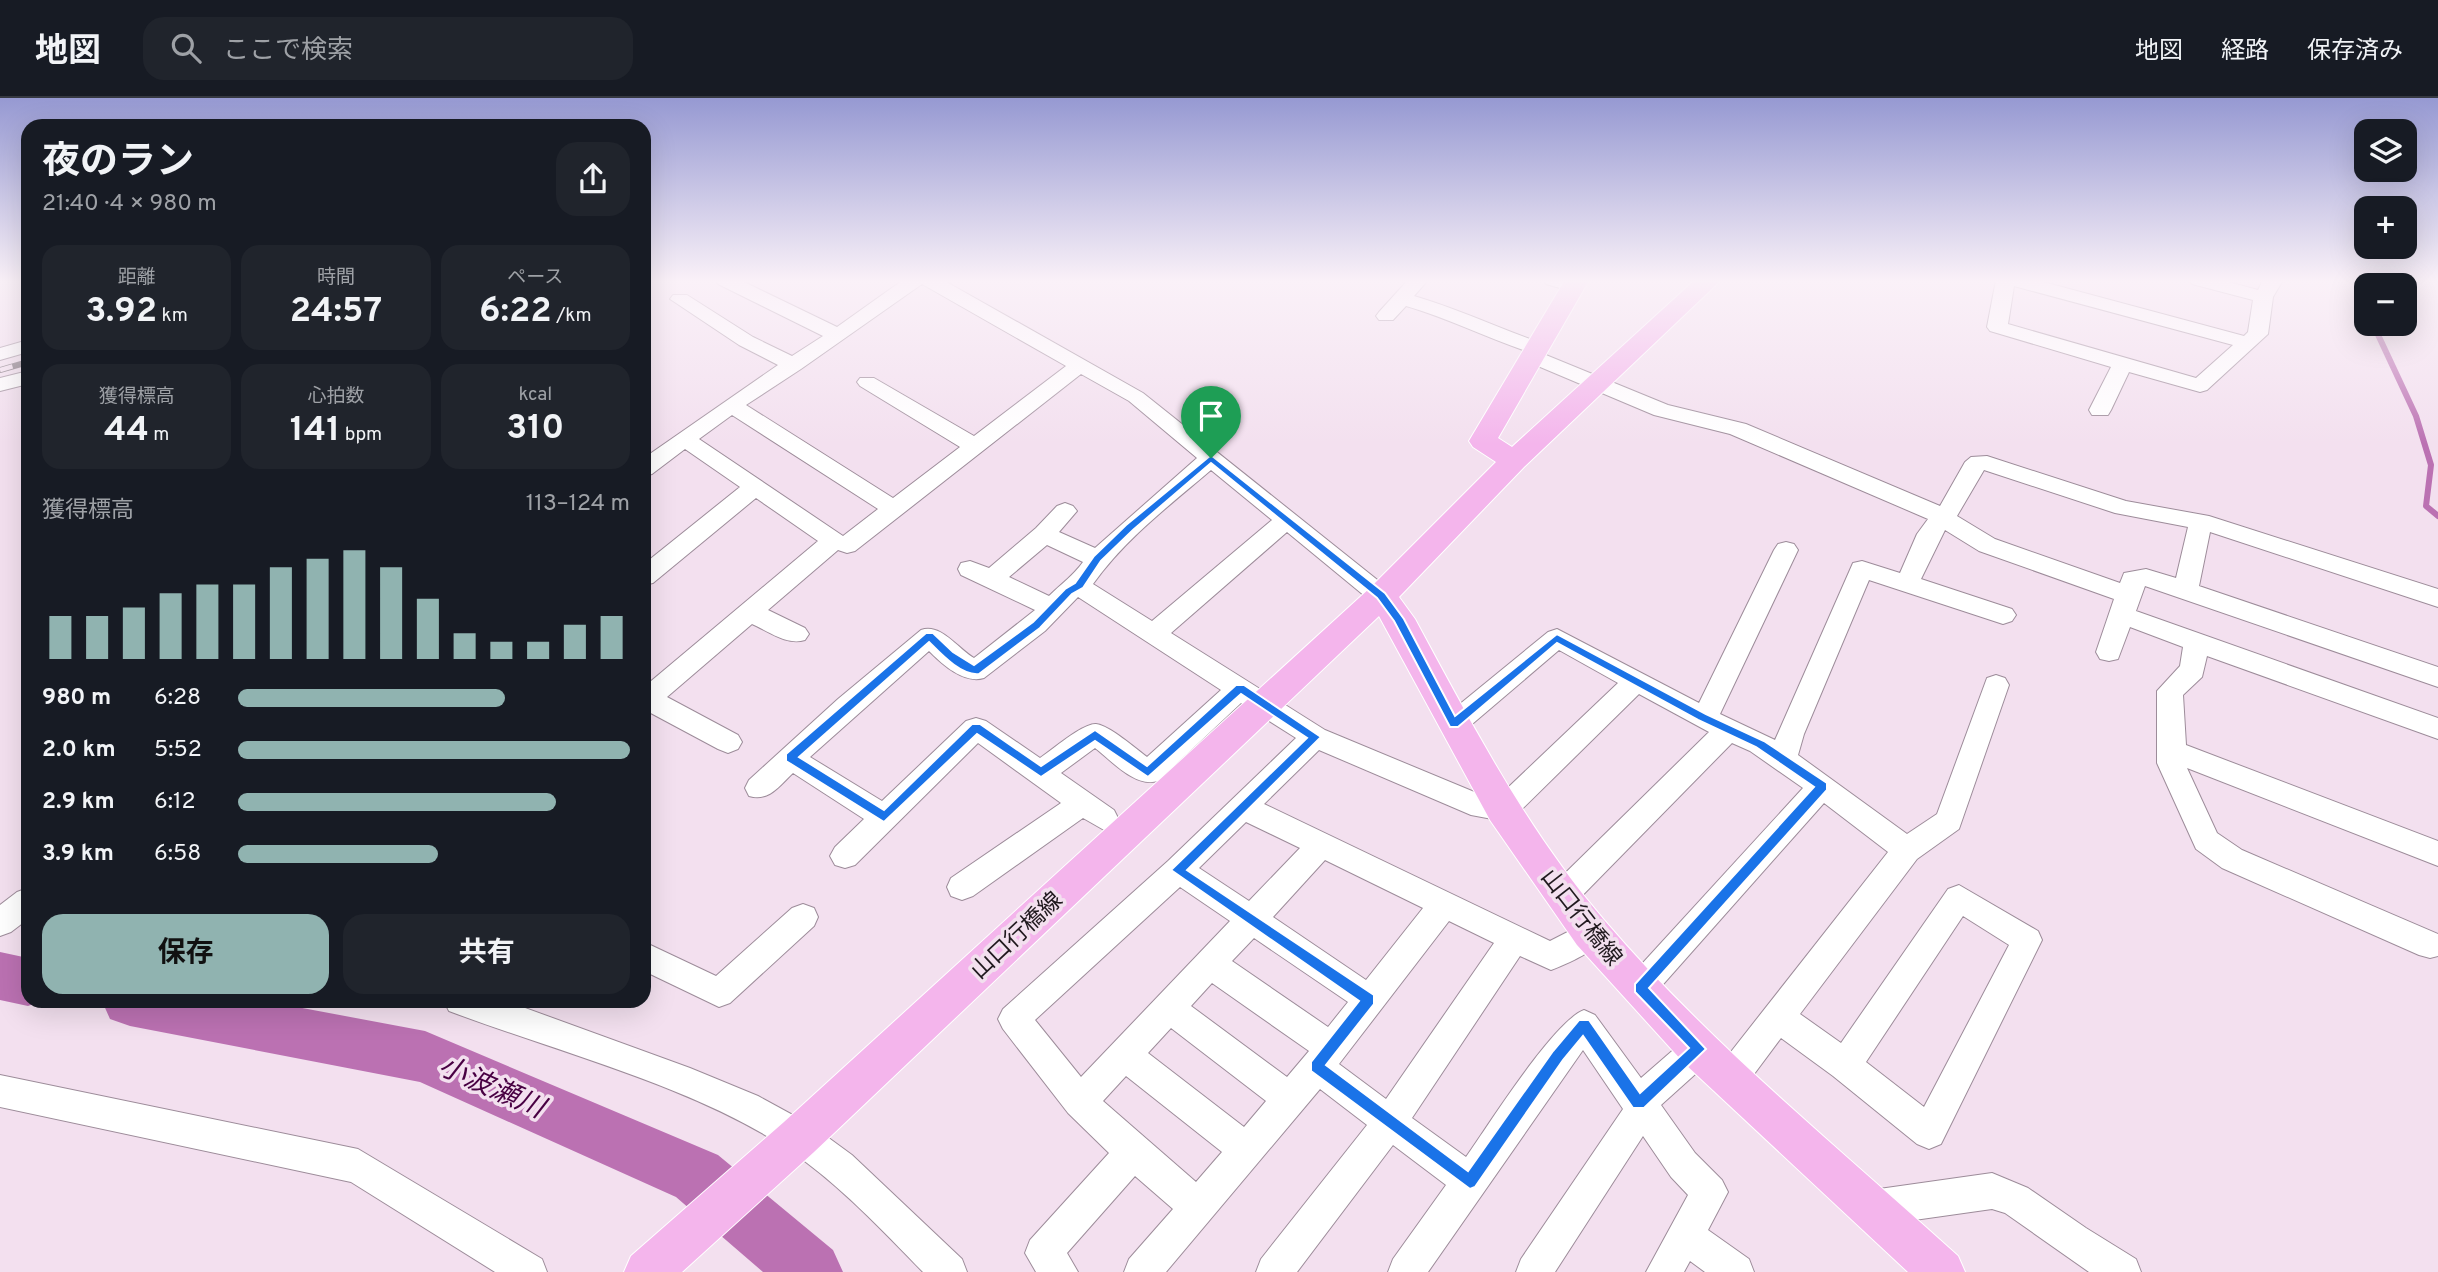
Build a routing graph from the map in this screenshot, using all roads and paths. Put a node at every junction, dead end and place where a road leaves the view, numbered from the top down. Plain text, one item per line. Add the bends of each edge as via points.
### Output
1 (736, 335) edge
2 (838, 335) edge
3 (1024, 335) edge
4 (1498, 335) edge
5 (1543, 335) edge
6 (1651, 335) edge
7 (2024, 335) edge
8 (2221, 335) edge
9 (2257, 335) edge
10 (2248, 342) junction
11 (21, 348) edge
12 (1535, 352) junction
13 (0, 354) edge
14 (2123, 364) junction
15 (794, 365) junction
16 (1080, 365) junction
17 (21, 379) edge
18 (867, 382) dead end
19 (1598, 384) junction
20 (0, 385) edge
21 (731, 405) junction
22 (2100, 410) dead end
23 (686, 440) junction
24 (976, 447) junction
25 (653, 451) edge
26 (1211, 458) junction
27 (1514, 461) junction
28 (754, 488) junction
29 (895, 510) junction
30 (1065, 511) dead end
31 (1943, 518) junction
32 (1287, 520) junction
33 (2201, 521) junction
34 (1044, 534) junction
35 (847, 545) dead end
36 (1786, 550) dead end
37 (1098, 559) junction
38 (970, 569) dead end
39 (651, 571) edge
40 (1912, 574) dead end
41 (992, 579) junction
42 (1079, 586) junction
43 (2186, 590) junction
44 (1381, 596) junction
45 (2438, 598) edge
46 (2125, 605) junction
47 (1052, 608) junction
48 (750, 612) junction
49 (2003, 615) dead end
50 (1154, 633) junction
51 (796, 635) dead end
52 (2196, 642) junction
53 (2109, 652) dead end
54 (2438, 677) edge
55 (1636, 681) junction
56 (1996, 685) dead end
57 (651, 695) edge
58 (1252, 696) junction
59 (651, 703) edge
60 (1715, 723) junction
61 (1454, 724) junction
62 (2438, 729) edge
63 (1315, 737) junction
64 (728, 742) dead end
65 (2174, 751) junction
66 (790, 758) junction
67 (1783, 758) junction
68 (1041, 772) junction
69 (1822, 786) junction
70 (759, 788) dead end
71 (1243, 807) junction
72 (1503, 810) junction
73 (884, 817) junction
74 (1320, 846) junction
75 (1907, 850) junction
76 (2438, 854) edge
77 (845, 856) dead end
78 (1178, 870) junction
79 (962, 887) dead end
80 (1562, 896) junction
81 (1443, 906) junction
82 (803, 917) dead end
83 (1251, 918) junction
84 (1591, 933) junction
85 (1514, 939) junction
86 (2430, 945) dead end
87 (651, 959) edge
88 (1209, 963) junction
89 (1640, 988) junction
90 (1369, 999) junction
91 (1168, 1007) junction
92 (479, 1008) edge
93 (1779, 1018) junction
94 (1699, 1049) junction
95 (1124, 1054) junction
96 (1324, 1057) junction
97 (1845, 1065) junction
98 (1731, 1078) junction
99 (0, 1091) edge
100 (1289, 1098) junction
101 (1080, 1102) junction
102 (1642, 1108) junction
103 (1390, 1122) junction
104 (787, 1147) junction
105 (1246, 1150) junction
106 (1132, 1152) junction
107 (1470, 1182) junction
108 (1198, 1207) junction
109 (1872, 1208) junction
110 (1685, 1236) junction
111 (529, 1272) edge
112 (647, 1272) edge
113 (950, 1272) edge
114 (1059, 1272) edge
115 (1142, 1272) edge
116 (1274, 1272) edge
117 (1406, 1272) edge
118 (1534, 1272) edge
119 (1664, 1272) edge
120 (1736, 1272) edge
121 (1942, 1272) edge
122 (2123, 1272) edge

1 - 15 street
2 - 15 street
3 - 16 street
4 - 12 street
5 - 12 main road
6 - 19 main road, 山口行橋線
7 - 14 street
8 - 10 street
9 - 10 street
10 - 14 street via 2200,386
11 - 13 street
12 - 19 street
12 - 27 main road via 1483,440
14 - 22 street
15 - 21 street
16 - 24 street
16 - 26 street via 1136,397
17 - 20 street
18 - 24 street
19 - 27 main road, 山口行橋線
19 - 31 street via 1662,410 1725,424
21 - 23 street
21 - 29 street
23 - 25 street
23 - 28 street
24 - 29 street
26 - 32 street
26 - 37 street
27 - 44 main road, 山口行橋線
28 - 39 street
28 - 48 street via 834,540
29 - 35 street
30 - 34 street
31 - 33 street via 1973,467 1987,463 2123,508
31 - 40 street via 1929,534
31 - 46 street via 1987,545
32 - 44 street
32 - 50 street
33 - 43 street
33 - 45 street
34 - 37 street
34 - 41 street
36 - 60 street via 1710,708
37 - 42 street
38 - 41 street
41 - 47 street
42 - 47 street
42 - 50 street
43 - 46 street via 2146,577 2133,579
43 - 54 street
44 - 58 main road, 山口行橋線
44 - 61 main road, 山口行橋線 via 1399,619
46 - 52 street
46 - 53 street
47 - 66 street via 1037,625 975,671 930,636
48 - 51 street
48 - 57 street
49 - 67 street via 1862,569
50 - 58 street
52 - 62 street
52 - 65 street via 2193,670 2170,691
55 - 60 street
55 - 61 street via 1557,638
55 - 72 street
56 - 75 street via 1949,821
58 - 63 street
58 - 68 street via 1148,773 1095,734
58 - 104 main road, 山口行橋線
59 - 64 street
60 - 67 street
60 - 80 street
61 - 72 main road, 山口行橋線
63 - 71 street
63 - 72 street via 1481,807
65 - 76 street
65 - 86 street via 2171,763 2206,841 2232,859
66 - 70 street
66 - 73 street
67 - 69 street
68 - 73 street via 976,728
68 - 79 street via 1093,811
69 - 75 street
69 - 89 street
71 - 74 street
71 - 78 street
72 - 80 main road, 山口行橋線
73 - 77 street
74 - 81 street
74 - 83 street
75 - 93 street
78 - 83 street
78 - 101 street via 1014,1019
80 - 84 main road, 山口行橋線
81 - 85 street
81 - 90 street
82 - 87 street via 719,993
83 - 88 street
83 - 90 street
84 - 85 street via 1551,956
84 - 89 main road, 山口行橋線
85 - 103 street
88 - 91 street
88 - 96 street
89 - 94 main road, 山口行橋線
90 - 96 street
91 - 95 street
91 - 100 street
92 - 104 street via 716,1094
93 - 97 street
93 - 98 street
94 - 98 main road, 山口行橋線
94 - 102 street
95 - 101 street
95 - 105 street
96 - 100 street
96 - 103 street
97 - 97 street via 1959,898 2026,940 1929,1132
98 - 109 main road, 山口行橋線
99 - 111 street via 358,1166
100 - 105 street
101 - 106 street
102 - 107 street via 1584,1025
102 - 110 street via 1683,1165 1710,1192
102 - 118 street
103 - 107 street
103 - 116 street
104 - 112 main road, 山口行橋線
104 - 113 street via 827,1158
105 - 108 street
106 - 108 street
106 - 114 street via 1043,1253
107 - 117 street
108 - 115 street
109 - 121 main road, 山口行橋線
109 - 122 street via 1992,1191 2016,1200
110 - 119 street
110 - 120 street

